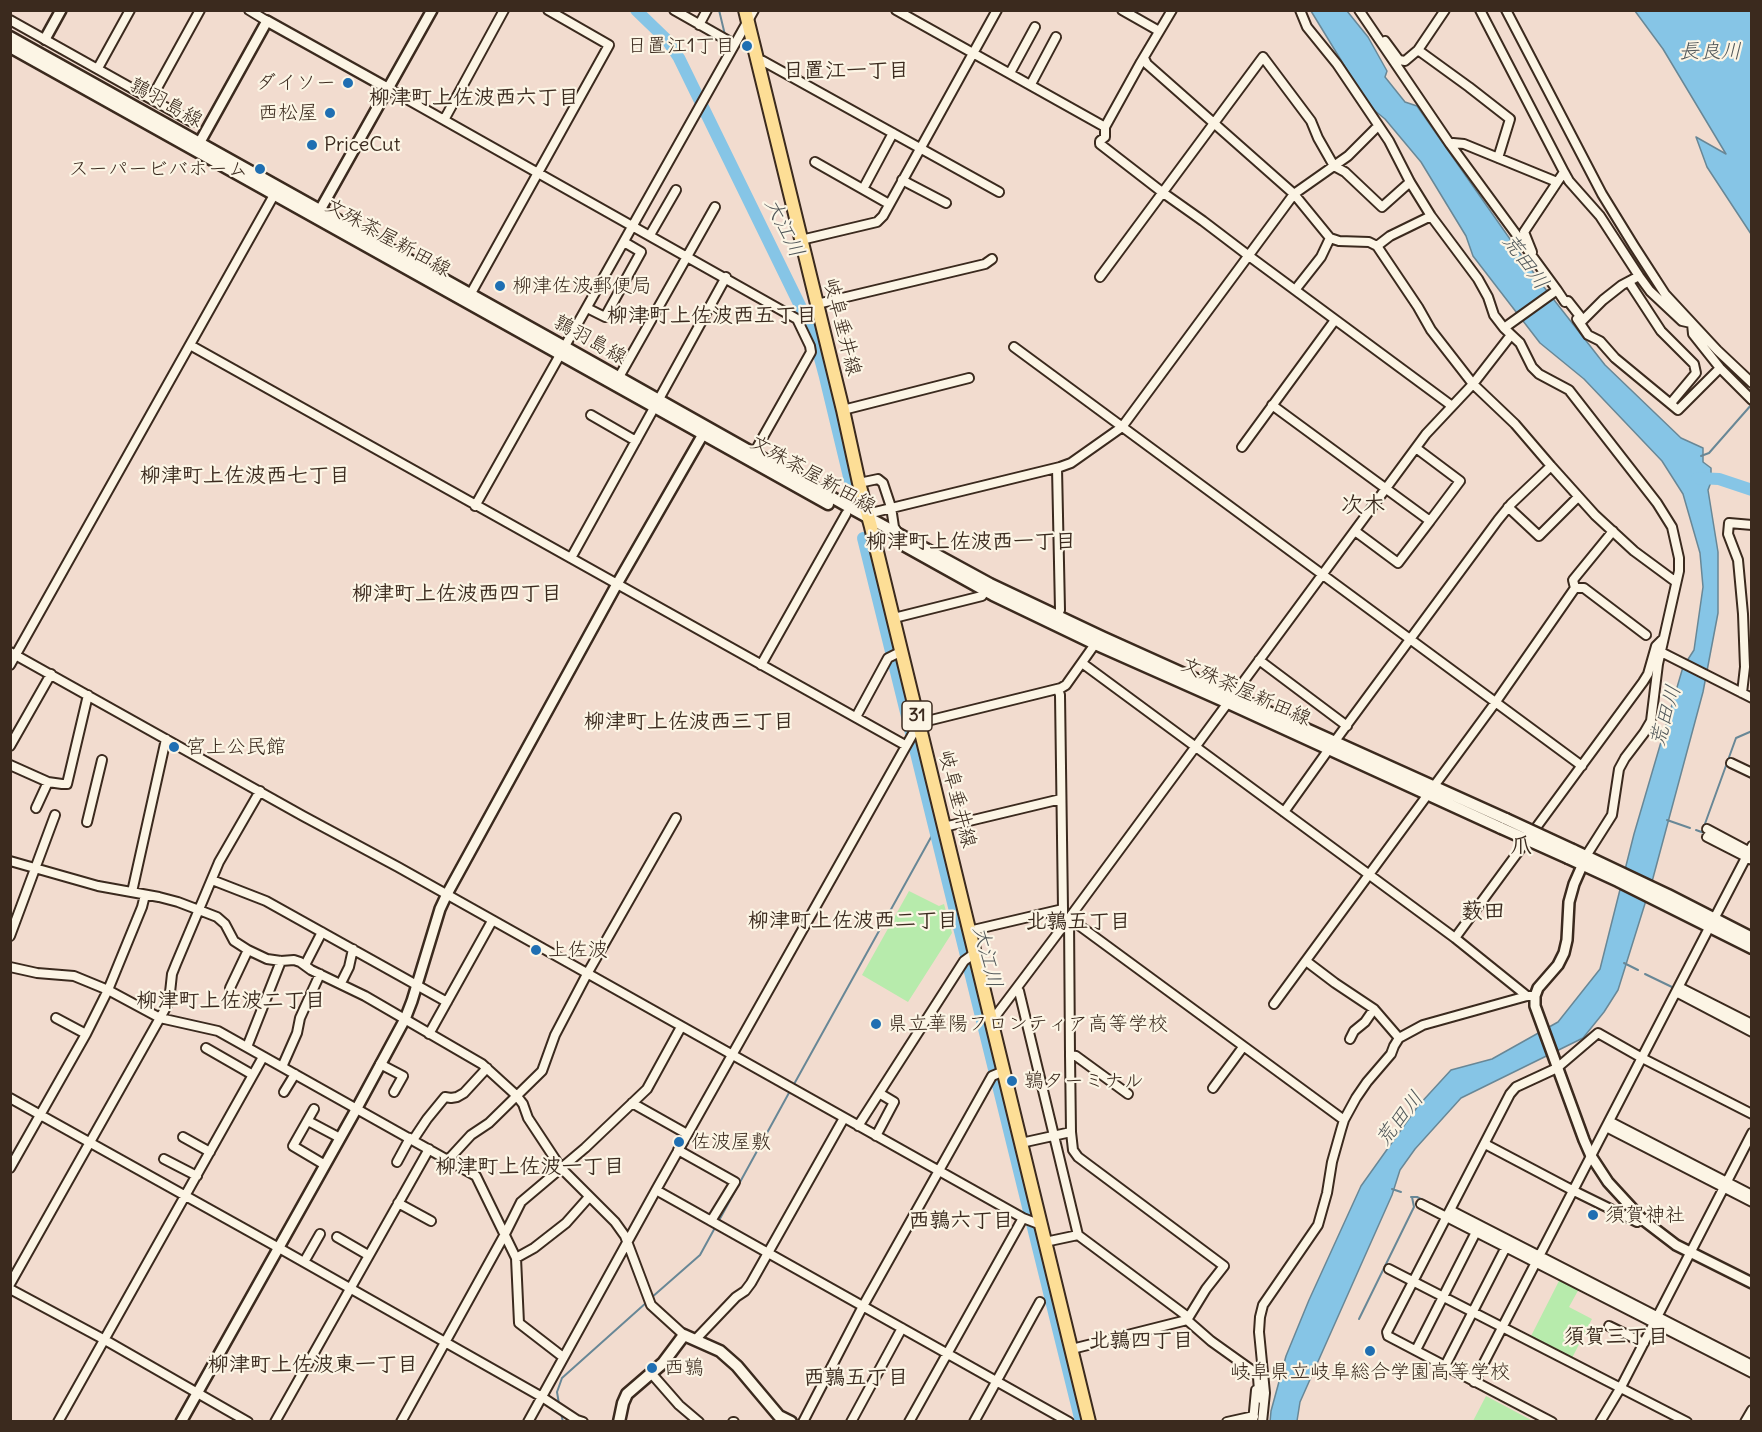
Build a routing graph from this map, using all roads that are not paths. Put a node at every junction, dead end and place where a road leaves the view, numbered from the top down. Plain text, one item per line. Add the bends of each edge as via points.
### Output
1 (61, 10) edge
2 (130, 10) edge
3 (200, 10) edge
4 (249, 10) edge
5 (273, 10) edge
6 (432, 10) edge
7 (504, 10) edge
8 (548, 10) edge
9 (674, 10) edge
10 (707, 10) edge
11 (896, 10) edge
12 (998, 10) edge
13 (1122, 10) edge
14 (1172, 10) edge
15 (1300, 10) edge
16 (1359, 10) edge
17 (1445, 10) edge
18 (1480, 10) edge
19 (1506, 10) edge
20 (749, 14) edge
21 (1364, 18) junction
22 (10, 20) edge
23 (267, 21) junction
24 (699, 25) junction
25 (1035, 27) dead end
26 (1159, 31) junction
27 (1056, 37) dead end
28 (10, 38) edge
29 (45, 39) junction
30 (734, 44) junction
31 (10, 47) edge
32 (1418, 50) junction
33 (974, 53) junction
34 (1144, 58) junction
35 (758, 60) junction
36 (98, 68) junction
37 (1010, 73) junction
38 (1030, 84) junction
39 (389, 89) junction
40 (151, 99) junction
41 (444, 120) junction
42 (192, 122) dead end
43 (1215, 123) junction
44 (1378, 126) junction
45 (1105, 127) junction
46 (893, 133) junction
47 (1450, 144) junction
48 (197, 147) junction
49 (920, 148) junction
50 (1498, 158) junction
51 (815, 162) dead end
52 (1334, 166) junction
53 (1564, 172) junction
54 (537, 174) junction
55 (902, 180) junction
56 (1410, 182) junction
57 (1557, 182) junction
58 (676, 189) dead end
59 (863, 189) junction
60 (999, 192) dead end
61 (1162, 192) junction
62 (274, 195) junction
63 (1294, 195) junction
64 (946, 203) dead end
65 (889, 204) junction
66 (715, 207) dead end
67 (320, 210) junction
68 (1431, 216) junction
69 (633, 226) junction
70 (650, 235) junction
71 (1330, 238) junction
72 (801, 240) junction
73 (624, 242) junction
74 (1377, 246) junction
75 (1249, 256) junction
76 (687, 257) junction
77 (1533, 259) junction
78 (989, 261) dead end
79 (1639, 276) junction
80 (1100, 277) dead end
81 (726, 278) junction
82 (1629, 282) junction
83 (1295, 290) junction
84 (1555, 291) junction
85 (470, 295) junction
86 (1565, 302) junction
87 (817, 304) junction
88 (587, 308) junction
89 (1335, 320) junction
90 (1692, 324) junction
91 (1506, 327) junction
92 (1511, 334) junction
93 (817, 344) junction
94 (190, 345) junction
95 (1014, 347) dead end
96 (563, 351) junction
97 (1720, 368) junction
98 (619, 377) junction
99 (969, 378) dead end
100 (1752, 383) edge
101 (1473, 384) junction
102 (1752, 400) edge
103 (1671, 403) junction
104 (657, 404) junction
105 (1272, 405) junction
106 (1452, 406) junction
107 (843, 410) junction
108 (591, 416) dead end
109 (1122, 427) junction
110 (705, 431) junction
111 (636, 441) junction
112 (1242, 447) dead end
113 (1416, 448) junction
114 (754, 453) junction
115 (1551, 466) junction
116 (1060, 467) junction
117 (859, 483) junction
118 (1386, 489) junction
119 (1578, 497) junction
120 (475, 506) junction
121 (891, 507) junction
122 (1508, 507) junction
123 (846, 514) junction
124 (869, 520) junction
125 (1430, 521) junction
126 (1752, 525) edge
127 (1355, 531) junction
128 (1613, 531) junction
129 (899, 534) junction
130 (571, 558) junction
131 (1323, 575) junction
132 (1676, 582) junction
133 (617, 585) junction
134 (1575, 588) junction
135 (985, 591) junction
136 (1057, 616) junction
137 (894, 618) junction
138 (1663, 639) junction
139 (1411, 640) junction
140 (1095, 644) junction
141 (899, 652) junction
142 (13, 653) edge
143 (1664, 653) junction
144 (1259, 660) junction
145 (1082, 663) junction
146 (10, 665) edge
147 (761, 665) junction
148 (51, 674) junction
149 (1644, 682) junction
150 (1062, 687) junction
151 (1740, 692) junction
152 (88, 695) junction
153 (1752, 698) edge
154 (1231, 700) junction
155 (1495, 703) junction
156 (856, 717) junction
157 (917, 726) junction
158 (1347, 726) junction
159 (166, 739) junction
160 (907, 742) junction
161 (1332, 745) junction
162 (10, 746) edge
163 (1196, 746) junction
164 (102, 760) dead end
165 (1731, 763) dead end
166 (10, 765) edge
167 (1582, 766) junction
168 (1752, 773) edge
169 (48, 782) junction
170 (260, 791) junction
171 (1430, 791) junction
172 (1061, 799) junction
173 (36, 808) dead end
174 (1284, 812) junction
175 (55, 814) dead end
176 (676, 818) dead end
177 (87, 822) dead end
178 (944, 827) junction
179 (1707, 833) dead end
180 (1750, 853) edge
181 (1585, 860) junction
182 (10, 861) edge
183 (36, 868) junction
184 (1369, 875) junction
185 (213, 880) junction
186 (132, 892) junction
187 (447, 894) junction
188 (145, 896) junction
189 (1063, 909) junction
190 (200, 910) junction
191 (15, 913) edge
192 (1068, 920) junction
193 (492, 921) junction
194 (1712, 922) junction
195 (969, 931) junction
196 (321, 932) junction
197 (10, 936) edge
198 (1455, 938) junction
199 (1752, 938) edge
200 (1752, 948) edge
201 (353, 949) junction
202 (248, 950) junction
203 (970, 956) junction
204 (281, 961) junction
205 (1306, 961) junction
206 (305, 965) junction
207 (10, 967) edge
208 (320, 974) junction
209 (587, 974) junction
210 (341, 983) junction
211 (417, 985) junction
212 (230, 988) dead end
213 (1016, 989) junction
214 (108, 990) junction
215 (1677, 990) junction
216 (1531, 996) junction
217 (447, 1002) junction
218 (1274, 1004) dead end
219 (1374, 1009) junction
220 (56, 1018) dead end
221 (160, 1018) junction
222 (405, 1019) junction
223 (991, 1020) junction
224 (1752, 1024) edge
225 (681, 1027) junction
226 (1752, 1032) edge
227 (86, 1034) junction
228 (429, 1034) junction
229 (1400, 1038) junction
230 (1350, 1039) dead end
231 (247, 1047) junction
232 (1244, 1047) junction
233 (206, 1048) dead end
234 (1070, 1054) junction
235 (732, 1055) junction
236 (263, 1056) junction
237 (1642, 1058) junction
238 (380, 1064) junction
239 (1557, 1065) junction
240 (282, 1067) junction
241 (487, 1068) junction
242 (998, 1073) junction
243 (295, 1074) junction
244 (253, 1075) junction
245 (1213, 1088) dead end
246 (284, 1092) dead end
247 (394, 1092) dead end
248 (879, 1093) junction
249 (1128, 1094) dead end
250 (516, 1095) junction
251 (10, 1098) edge
252 (632, 1103) junction
253 (357, 1108) junction
254 (314, 1110) dead end
255 (1752, 1114) edge
256 (40, 1115) junction
257 (844, 1118) junction
258 (1344, 1120) junction
259 (308, 1121) junction
260 (1608, 1124) junction
261 (858, 1125) junction
262 (1071, 1132) junction
263 (1752, 1133) edge
264 (687, 1134) junction
265 (1055, 1135) junction
266 (876, 1136) junction
267 (183, 1137) dead end
268 (340, 1138) junction
269 (412, 1139) junction
270 (90, 1143) junction
271 (1022, 1143) junction
272 (1485, 1144) junction
273 (429, 1149) junction
274 (678, 1150) junction
275 (210, 1152) junction
276 (1591, 1156) junction
277 (165, 1159) dead end
278 (448, 1160) junction
279 (397, 1162) dead end
280 (325, 1165) junction
281 (10, 1168) edge
282 (561, 1168) junction
283 (939, 1171) junction
284 (196, 1176) junction
285 (1725, 1185) junction
286 (656, 1190) junction
287 (1574, 1191) junction
288 (1752, 1195) edge
289 (185, 1196) junction
290 (589, 1197) junction
291 (1752, 1202) edge
292 (398, 1203) junction
293 (1421, 1204) dead end
294 (1448, 1214) junction
295 (1642, 1219) junction
296 (431, 1221) dead end
297 (711, 1221) junction
298 (1032, 1221) junction
299 (1476, 1232) junction
300 (320, 1234) dead end
301 (505, 1234) junction
302 (1078, 1235) junction
303 (337, 1238) dead end
304 (626, 1242) junction
305 (1045, 1242) junction
306 (1506, 1247) junction
307 (279, 1248) junction
308 (1690, 1252) junction
309 (768, 1253) junction
310 (368, 1255) junction
311 (516, 1258) junction
312 (1537, 1260) junction
313 (304, 1262) junction
314 (1389, 1269) dead end
315 (1413, 1281) junction
316 (1752, 1283) edge
317 (10, 1286) edge
318 (350, 1288) junction
319 (1443, 1297) junction
320 (1040, 1302) dead end
321 (863, 1306) junction
322 (1472, 1311) junction
323 (1188, 1319) junction
324 (1656, 1320) junction
325 (1609, 1326) dead end
326 (1503, 1327) junction
327 (902, 1328) junction
328 (684, 1335) junction
329 (696, 1339) junction
330 (105, 1340) junction
331 (445, 1342) junction
332 (1644, 1343) junction
333 (1072, 1349) junction
334 (1416, 1350) junction
335 (947, 1353) junction
336 (563, 1357) junction
337 (1752, 1365) edge
338 (1444, 1366) junction
339 (651, 1373) junction
340 (1752, 1373) edge
341 (1258, 1377) junction
342 (997, 1380) junction
343 (1474, 1382) junction
344 (1621, 1387) junction
345 (197, 1393) junction
346 (542, 1397) junction
347 (1264, 1406) junction
348 (1752, 1410) edge
349 (776, 1419) edge
350 (1254, 1419) edge
351 (58, 1422) edge
352 (181, 1422) edge
353 (248, 1422) edge
354 (275, 1422) edge
355 (400, 1422) edge
356 (528, 1422) edge
357 (583, 1422) edge
358 (619, 1422) edge
359 (699, 1422) edge
360 (791, 1422) edge
361 (803, 1422) edge
362 (851, 1422) edge
363 (909, 1422) edge
364 (974, 1422) edge
365 (1069, 1422) edge
366 (1089, 1422) edge
367 (1227, 1422) edge
368 (1262, 1422) edge
369 (1552, 1422) edge
370 (1600, 1422) edge
371 (1687, 1422) edge
372 (1745, 1422) edge

1 - 29 street
2 - 36 street
3 - 40 street
4 - 23 street
5 - 23 street
6 - 39 street
7 - 41 street
8 - 54 street via 609,45
9 - 24 street
10 - 24 street
11 - 33 street
12 - 33 street
13 - 26 street
14 - 26 street
15 - 44 street via 1307,27
16 - 21 street
17 - 32 street
18 - 53 street
19 - 90 street via 1602,194 1665,294
20 - 30 street
20 - 35 main road, 岐阜垂井線 / 31
21 - 32 street via 1399,60 1405,61
21 - 47 street
22 - 29 street
23 - 39 street
23 - 48 street
24 - 30 street
25 - 37 street
26 - 34 street
27 - 38 street
28 - 48 main road, 鶉羽島線
29 - 36 street
30 - 69 street
31 - 48 main road, 文殊茶屋新田線
32 - 50 street via 1510,119
33 - 37 street
33 - 49 street
34 - 43 street
34 - 45 street
35 - 46 street
35 - 72 main road, 岐阜垂井線 / 31
36 - 40 street
37 - 38 street
38 - 45 street
39 - 41 street
39 - 67 street
40 - 42 street
41 - 54 street
43 - 52 street via 1263,57 1311,121
43 - 61 street
43 - 63 street
44 - 52 street
44 - 56 street
45 - 61 street via 1100,144
46 - 49 street
46 - 59 street
47 - 50 street via 1464,144
47 - 77 street
48 - 62 main road, 文殊茶屋新田線
48 - 67 main road, 鶉羽島線
49 - 55 street
49 - 60 street
50 - 57 street
51 - 59 street
52 - 56 street via 1382,207
52 - 63 street
53 - 57 street
53 - 79 street via 1600,216
54 - 69 street
54 - 85 street
55 - 64 street
55 - 65 street
56 - 68 street
57 - 77 street via 1524,232
58 - 70 street
59 - 65 street
61 - 75 street
61 - 80 street
62 - 94 street
62 - 96 main road, 文殊茶屋新田線
63 - 71 street
63 - 75 street
65 - 72 street via 872,225
66 - 76 street
67 - 85 main road, 鶉羽島線
68 - 74 street
68 - 91 street via 1478,279 1494,315
69 - 70 street
69 - 73 street
70 - 76 street
71 - 74 street
71 - 83 street via 1321,257
72 - 87 main road, 岐阜垂井線 / 31
73 - 88 street
73 - 88 street via 641,252 605,317
74 - 101 street via 1431,330
75 - 83 street
75 - 109 street
76 - 81 street
76 - 98 street
77 - 84 street
78 - 87 street
79 - 82 street
79 - 90 street via 1682,321
81 - 93 street via 797,319
81 - 104 street
82 - 86 street via 1583,320
82 - 103 street via 1661,331 1694,364 1696,373
83 - 89 street
84 - 86 street
84 - 91 street
85 - 96 main road, 鶉羽島線
86 - 103 street via 1588,335
87 - 93 main road, 岐阜垂井線 / 31
88 - 96 street
89 - 105 street
89 - 106 street
90 - 97 street via 1693,334
90 - 100 street
91 - 92 street
92 - 101 street
92 - 132 street via 1539,374 1569,390 1657,503 1677,542
93 - 107 main road, 岐阜垂井線 / 31
93 - 114 street
94 - 120 street
94 - 142 street
95 - 109 street
96 - 98 main road, 鶉羽島線
96 - 104 main road, 文殊茶屋新田線
96 - 120 street
97 - 102 street
97 - 103 street via 1678,410
98 - 104 main road, 鶉羽島線
99 - 107 street
101 - 106 street
101 - 115 street
104 - 110 main road, 鶉羽島線
104 - 111 street
105 - 112 street
105 - 118 street
106 - 113 street
107 - 117 main road, 岐阜垂井線 / 31
108 - 111 street
109 - 116 street
109 - 131 street
110 - 114 main road, 鶉羽島線
110 - 123 main road, 文殊茶屋新田線
110 - 133 street
111 - 130 street
113 - 118 street
113 - 125 street via 1460,481
114 - 124 main road, 鶉羽島線
115 - 119 street
115 - 122 street
116 - 121 street
116 - 136 street
117 - 121 street via 878,479 886,488
117 - 124 main road, 岐阜垂井線 / 31
118 - 125 street
118 - 127 street
119 - 122 street via 1539,536
119 - 128 street
120 - 130 street
121 - 124 street
121 - 129 street
122 - 139 street
123 - 124 main road, 文殊茶屋新田線
123 - 147 street
124 - 129 main road, 文殊茶屋新田線
124 - 135 main road, 文殊茶屋新田線
124 - 137 main road, 岐阜垂井線 / 31
125 - 127 street via 1398,563
126 - 151 street via 1729,523 1728,534 1738,560 1743,614 1745,668
127 - 131 street
128 - 132 street
128 - 134 street via 1573,580
129 - 136 main road, 文殊茶屋新田線
130 - 133 street
131 - 139 street
131 - 144 street
132 - 138 street
133 - 147 street
133 - 187 street
134 - 149 street via 1584,588 1650,637
134 - 155 street
135 - 137 street via 982,596
135 - 140 main road, 文殊茶屋新田線
136 - 154 main road, 文殊茶屋新田線
137 - 141 main road, 岐阜垂井線 / 31
138 - 143 street
138 - 149 street via 1656,646
139 - 155 street
139 - 158 street
140 - 145 street
140 - 154 main road, 文殊茶屋新田線
141 - 156 street via 888,658
141 - 157 main road, 岐阜垂井線 / 31
142 - 146 street
142 - 148 street
143 - 151 street
143 - 181 street via 1651,721 1619,769 1612,815
144 - 154 street
144 - 158 street
145 - 150 street
145 - 163 street
147 - 156 street
148 - 152 street
148 - 162 street
149 - 167 street
150 - 157 street
150 - 172 street
151 - 153 street
152 - 159 street
152 - 169 street via 67,784
154 - 161 main road, 文殊茶屋新田線
154 - 163 street
155 - 167 street
155 - 171 street
156 - 160 street
157 - 160 street
157 - 178 main road, 岐阜垂井線 / 31
158 - 161 street
159 - 170 street
159 - 186 street
160 - 235 street
161 - 171 main road, 文殊茶屋新田線
161 - 174 street
163 - 174 street
163 - 192 street
164 - 177 street
165 - 168 street
166 - 169 street
167 - 198 street
169 - 173 street
170 - 185 street via 219,862
170 - 187 street
171 - 181 main road, 文殊茶屋新田線, bridge
171 - 184 street
172 - 178 street
172 - 189 street
174 - 184 street
175 - 183 street
176 - 209 street
178 - 195 main road, 岐阜垂井線 / 31
179 - 180 street
180 - 194 street
181 - 194 main road, 文殊茶屋新田線
181 - 216 street via 1569,902 1564,953
182 - 183 street
183 - 186 street
183 - 191 street
184 - 198 street
184 - 205 street
185 - 190 street
185 - 196 street via 266,901
186 - 188 street
187 - 193 street
187 - 211 street
188 - 190 street
188 - 214 street
189 - 192 street via 1063,918
189 - 195 street
190 - 202 street via 217,917 234,941
190 - 221 street via 172,974 169,1002
191 - 197 street
192 - 213 street
192 - 232 street
192 - 234 street
193 - 209 street
193 - 217 street
194 - 199 main road, 文殊茶屋新田線
194 - 200 main road, 文殊茶屋新田線
194 - 215 street
195 - 203 main road, 岐阜垂井線 / 31
196 - 201 street
196 - 206 street
198 - 216 street
201 - 210 street via 350,967
201 - 211 street
202 - 204 street
202 - 212 street
203 - 223 main road, 岐阜垂井線 / 31
203 - 248 street
204 - 206 street via 294,960
204 - 231 street
205 - 218 street
205 - 219 street
206 - 208 street
207 - 214 street via 74,976
208 - 210 street
208 - 240 street
209 - 225 street
209 - 250 street via 555,1035 542,1071
210 - 222 street
211 - 217 street
211 - 222 street
213 - 223 street
213 - 265 street
214 - 221 street
214 - 227 street
215 - 224 street
215 - 226 street
215 - 237 street
216 - 229 street via 1423,1025
216 - 239 street
217 - 228 street
219 - 229 street
219 - 230 street
220 - 227 street
221 - 231 street via 219,1031
221 - 270 street
222 - 228 street
222 - 238 street
223 - 242 main road, 岐阜垂井線 / 31
225 - 235 street
225 - 252 street via 647,1089
227 - 256 street
228 - 241 street
229 - 258 street
231 - 236 street
232 - 245 street
232 - 258 street
233 - 244 street
234 - 249 street
234 - 262 street
235 - 257 street
235 - 264 street
236 - 240 street
236 - 244 street
237 - 239 street via 1598,1033
237 - 255 street
237 - 260 street
238 - 247 street via 403,1076
238 - 253 street
239 - 272 street via 1516,1087
239 - 276 street
240 - 243 street
241 - 250 street
241 - 269 street via 457,1097 445,1097
242 - 271 main road, 岐阜垂井線 / 31
242 - 283 street
243 - 246 street
243 - 253 street
244 - 275 street
248 - 261 street
248 - 266 street via 894,1102
250 - 278 street
250 - 282 street
251 - 256 street
252 - 264 street
252 - 282 street
253 - 268 street
253 - 269 street
254 - 259 street
256 - 270 street
256 - 281 street
257 - 261 street
257 - 309 street
258 - 347 street via 1318,1225 1263,1305 1259,1332
259 - 268 street
259 - 280 street via 293,1146
260 - 276 street
260 - 285 street
261 - 266 street
262 - 265 street
262 - 323 street via 1078,1157 1224,1266
263 - 285 street
264 - 274 street
265 - 271 street
265 - 302 street
266 - 283 street
267 - 275 street
268 - 280 street
269 - 273 street
269 - 279 street
270 - 289 street
270 - 317 street
271 - 298 main road, 岐阜垂井線 / 31
272 - 287 street
272 - 294 street
273 - 278 street
273 - 292 street
274 - 286 street
274 - 297 street via 735,1182
275 - 284 street
276 - 287 street
276 - 295 street via 1608,1182
277 - 284 street
278 - 301 street via 476,1176
280 - 307 street
282 - 290 street
282 - 301 street via 520,1202
283 - 298 street
283 - 321 street
284 - 289 street
285 - 288 street
285 - 291 street
285 - 308 street
286 - 297 street
286 - 304 street
287 - 295 street via 1637,1222
287 - 312 street
289 - 307 street
289 - 330 street
290 - 304 street via 615,1222
290 - 311 street via 566,1223
292 - 296 street
292 - 310 street
293 - 294 street
294 - 299 street
294 - 312 street
294 - 315 street
295 - 308 street
297 - 309 street
298 - 305 main road, 岐阜垂井線 / 31
298 - 335 street
299 - 306 street
299 - 319 street
300 - 313 street
301 - 311 street
301 - 331 street
302 - 305 street
302 - 323 street
303 - 310 street
304 - 328 street via 649,1302
304 - 336 street
305 - 333 main road, 岐阜垂井線 / 31
306 - 312 street
306 - 322 street
307 - 313 street
307 - 345 street
308 - 316 street
308 - 324 street
309 - 321 street
309 - 329 street via 745,1292
310 - 318 street
311 - 336 street via 519,1323
312 - 324 street
312 - 326 street
313 - 318 street
314 - 315 street
315 - 319 street
315 - 334 street via 1387,1332
317 - 330 street
318 - 331 street
318 - 354 street
319 - 322 street
319 - 334 street
320 - 342 street
321 - 327 street
321 - 361 street
322 - 326 street
322 - 338 street
323 - 333 street
323 - 341 street
324 - 332 street
324 - 337 street
324 - 340 street
325 - 332 street
326 - 343 street
326 - 344 street
327 - 335 street
327 - 362 street
328 - 329 main road
328 - 339 main road
329 - 349 main road via 729,1358
330 - 345 street
330 - 351 street
331 - 346 street
331 - 355 street
332 - 344 street
333 - 366 main road, 岐阜垂井線 / 31
334 - 338 street
335 - 342 street
335 - 363 street
336 - 346 street
338 - 343 street
339 - 358 main road via 627,1394
339 - 359 street
341 - 347 street
341 - 350 street
342 - 364 street
342 - 365 street
343 - 369 street
344 - 370 street
344 - 371 street
345 - 352 street
345 - 353 street
346 - 356 street
346 - 357 street
347 - 368 street
348 - 372 street
349 - 360 main road
350 - 367 street

